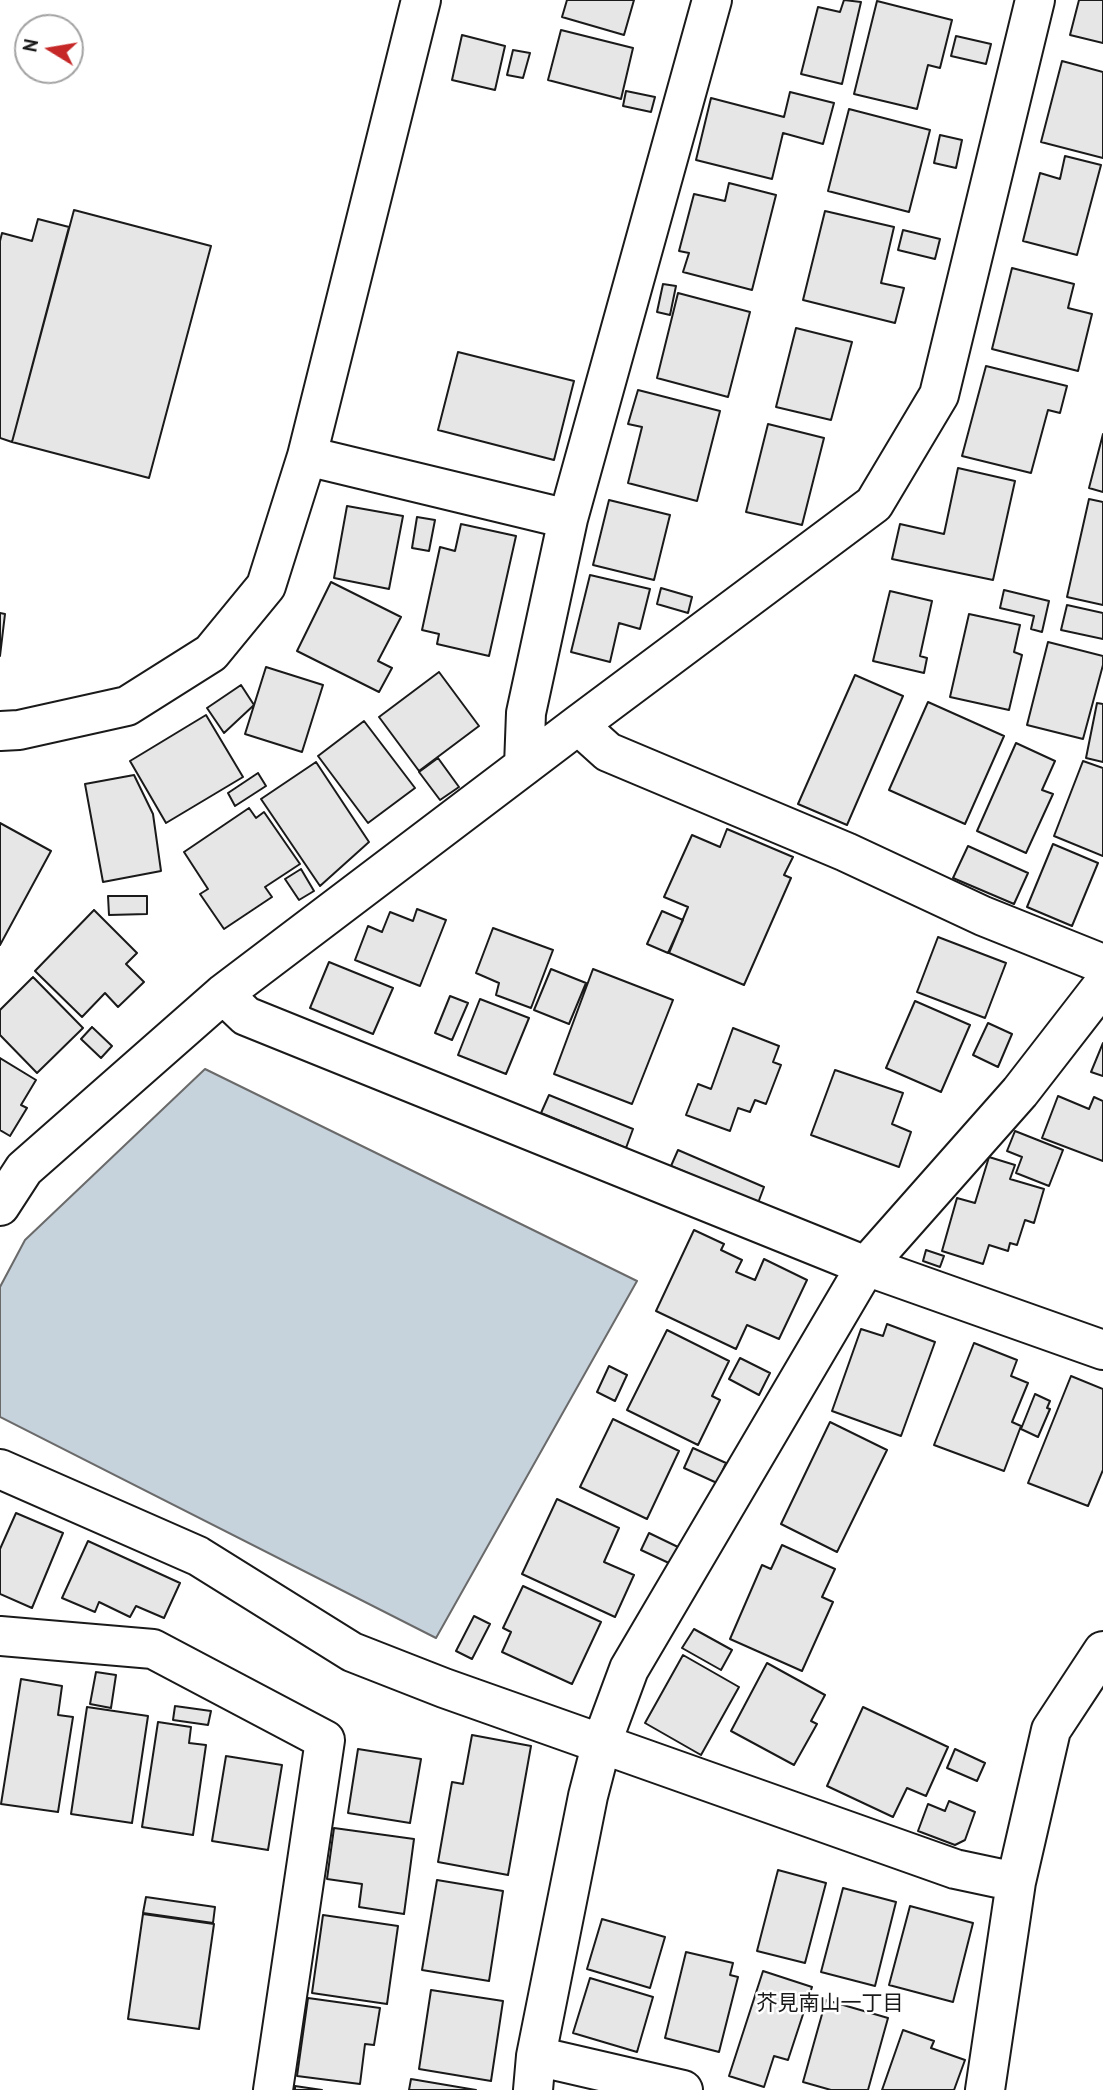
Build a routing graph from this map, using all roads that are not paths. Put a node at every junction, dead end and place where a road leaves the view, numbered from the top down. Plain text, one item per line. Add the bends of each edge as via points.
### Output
1 (421, 0) edge
2 (712, 0) edge
3 (1035, 0) edge
4 (307, 456) junction
5 (568, 519) junction
6 (578, 725) junction
7 (0, 731) edge
8 (524, 766) junction
9 (1103, 964) edge
10 (1103, 985) edge
11 (223, 994) junction
12 (0, 1206) edge
13 (866, 1266) junction
14 (1103, 1350) edge
15 (0, 1469) edge
16 (0, 1636) edge
17 (1103, 1651) edge
18 (601, 1742) junction
19 (1016, 1882) junction
20 (535, 2073) edge
21 (273, 2090) edge
22 (683, 2090) edge
23 (985, 2090) edge

1 - 4 street
2 - 5 street
3 - 6 street via 939,395 874,504
4 - 5 street
4 - 7 street via 266,586 211,653 127,706
5 - 8 street via 526,713
6 - 8 street
6 - 9 street via 608,752
8 - 11 street
10 - 13 street via 1020,1092
11 - 12 street via 24,1169
11 - 13 street via 246,1016
13 - 14 street
13 - 18 street via 629,1669
15 - 18 street via 198,1556 352,1652
16 - 21 street via 153,1649 325,1740
17 - 19 street via 1051,1730
18 - 19 street via 955,1869
18 - 20 street
19 - 23 street
20 - 22 street

